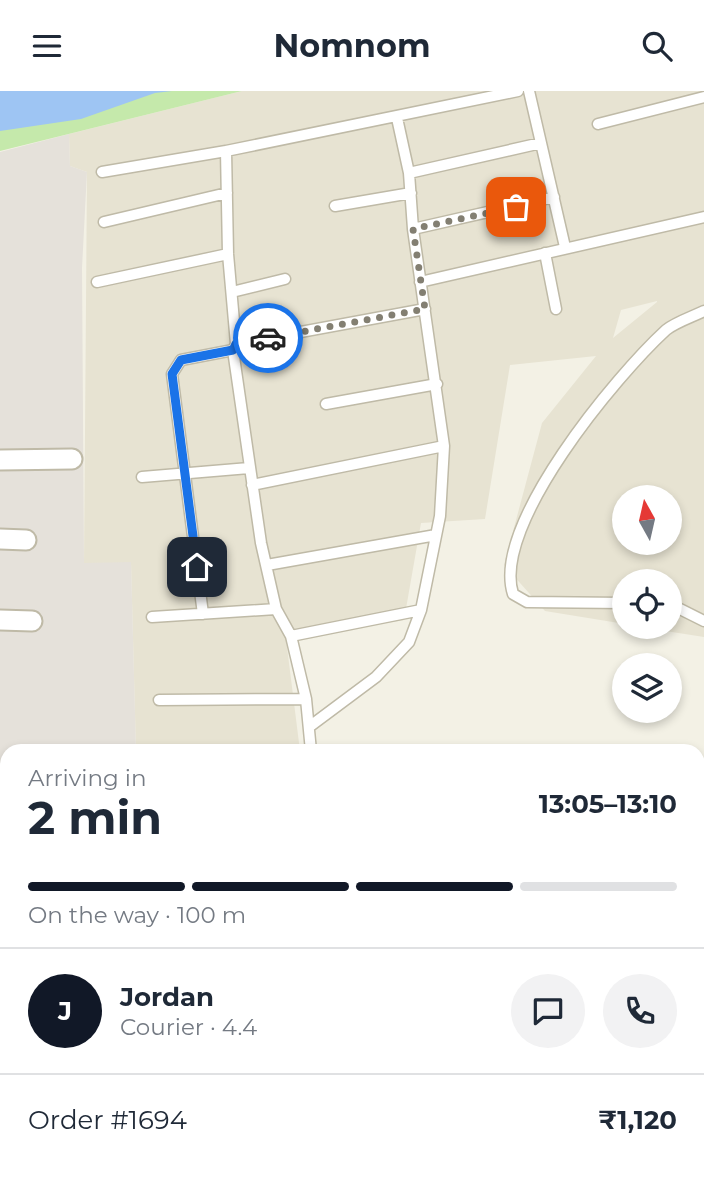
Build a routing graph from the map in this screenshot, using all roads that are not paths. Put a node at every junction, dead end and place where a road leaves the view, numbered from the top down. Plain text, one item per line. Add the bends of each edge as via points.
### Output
1 (518, 91) edge
2 (530, 91) edge
3 (704, 97) edge
4 (397, 118) junction
5 (598, 124) dead end
6 (541, 143) junction
7 (226, 151) junction
8 (102, 172) dead end
9 (409, 173) junction
10 (227, 193) junction
11 (411, 193) junction
12 (554, 197) junction
13 (335, 206) dead end
14 (704, 217) edge
15 (104, 222) dead end
16 (413, 229) junction
17 (565, 247) junction
18 (545, 253) junction
19 (228, 254) junction
20 (285, 279) dead end
21 (97, 282) dead end
22 (421, 282) junction
23 (232, 292) junction
24 (425, 309) junction
25 (556, 309) dead end
26 (704, 311) edge
27 (235, 347) junction
28 (437, 384) junction
29 (326, 404) dead end
30 (444, 446) junction
31 (72, 459) dead end
32 (0, 460) edge
33 (249, 468) junction
34 (184, 473) junction
35 (142, 477) dead end
36 (252, 485) junction
37 (436, 535) junction
38 (0, 539) edge
39 (26, 540) dead end
40 (267, 565) junction
41 (612, 603) edge
42 (276, 609) junction
43 (421, 610) junction
44 (682, 610) edge
45 (203, 614) junction
46 (152, 617) dead end
47 (0, 620) edge
48 (32, 621) dead end
49 (704, 621) edge
50 (290, 636) junction
51 (306, 699) junction
52 (159, 700) dead end
53 (309, 727) junction
54 (310, 744) edge

1 - 4 lane
2 - 6 lane
3 - 5 lane
4 - 7 lane
4 - 9 lane
6 - 9 lane
6 - 12 lane
7 - 8 lane
7 - 10 lane
9 - 11 lane
10 - 15 lane
10 - 19 lane
11 - 13 lane
11 - 16 lane
12 - 16 lane
12 - 17 lane
14 - 17 lane
16 - 22 lane
17 - 18 lane
18 - 22 lane
18 - 25 lane
19 - 21 lane
19 - 23 lane
20 - 23 lane
22 - 24 lane
23 - 27 lane
24 - 27 lane
24 - 28 lane
26 - 41 lane via 668,328 594,409 537,493 516,543 510,583 513,594 527,602
27 - 33 lane
27 - 34 lane via 181,360 172,374
28 - 29 lane
28 - 30 lane
30 - 36 lane
30 - 37 lane
31 - 32 street
33 - 34 lane
33 - 36 lane
34 - 35 lane
34 - 45 lane
36 - 40 lane
37 - 40 lane
37 - 43 lane
38 - 39 street
40 - 42 lane
42 - 45 lane
42 - 50 lane
43 - 50 lane
43 - 53 lane via 409,642 396,659
44 - 49 lane
45 - 46 lane
47 - 48 street
50 - 51 lane
51 - 52 lane
51 - 53 lane
53 - 54 lane

